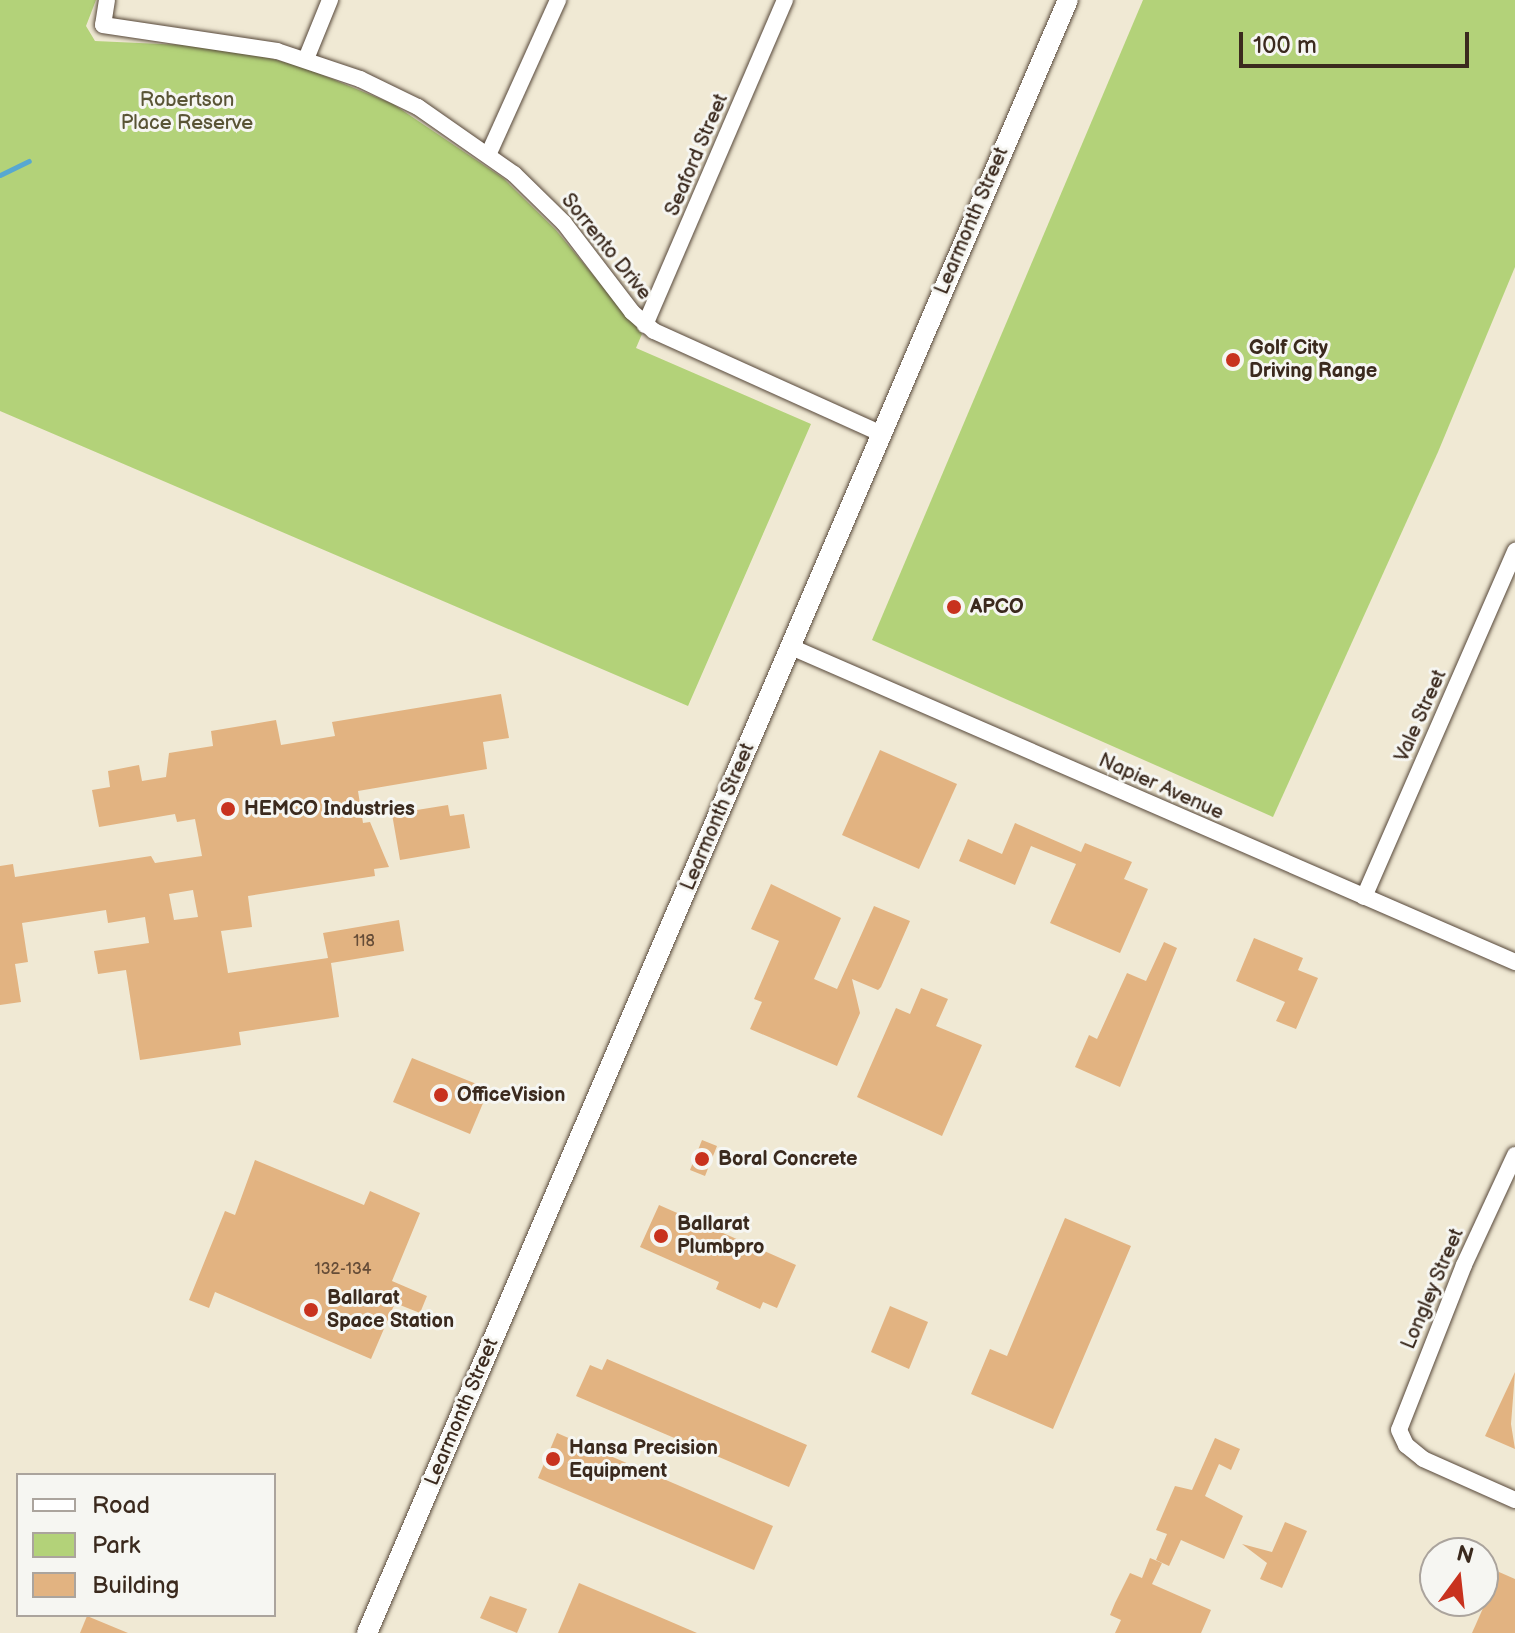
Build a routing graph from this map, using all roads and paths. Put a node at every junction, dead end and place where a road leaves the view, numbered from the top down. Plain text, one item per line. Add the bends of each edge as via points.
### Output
1 (107, 0) edge
2 (330, 0) edge
3 (558, 0) edge
4 (785, 0) edge
5 (1068, 0) edge
6 (306, 59) junction
7 (489, 153) junction
8 (645, 325) junction
9 (882, 434) junction
10 (1515, 551) edge
11 (791, 647) junction
12 (1364, 897) junction
13 (1515, 962) edge
14 (1515, 1155) edge
15 (1515, 1500) edge
16 (367, 1633) edge

1 - 6 street, Sorrento Drive via 103,25 224,39
2 - 6 street
3 - 7 street
4 - 8 street, Seaford Street
5 - 9 street, Learmonth Street
6 - 7 street, Sorrento Drive via 399,96
7 - 8 street, Sorrento Drive via 564,223
8 - 9 street, Sorrento Drive
9 - 11 street, Learmonth Street
10 - 12 street, Vale Street
11 - 12 street, Napier Avenue
11 - 16 street, Learmonth Street
12 - 13 street, Napier Avenue
14 - 15 street, Longley Street via 1402,1413 1402,1441 1432,1464

